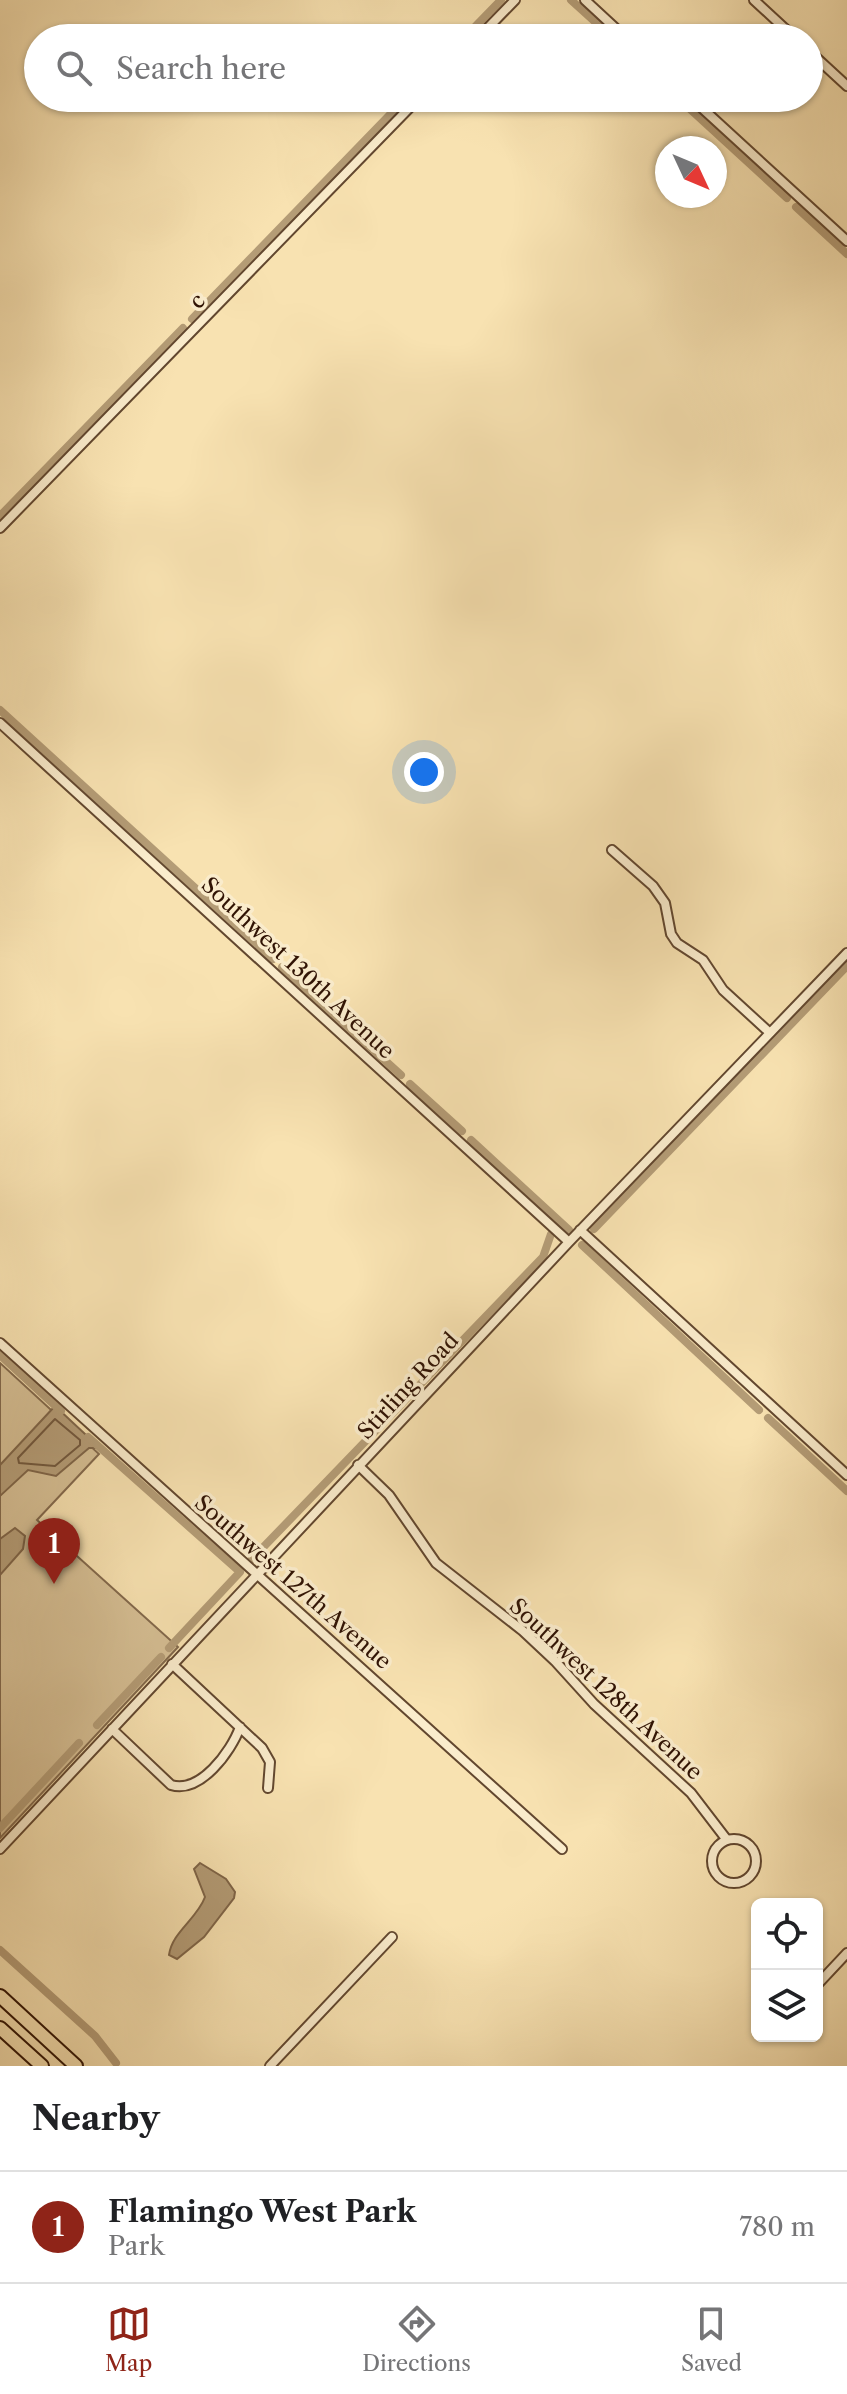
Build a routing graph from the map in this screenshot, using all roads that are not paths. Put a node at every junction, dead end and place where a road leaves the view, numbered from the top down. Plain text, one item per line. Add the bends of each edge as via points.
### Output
1 (515, 0) edge
2 (585, 0) edge
3 (754, 0) edge
4 (492, 24) edge
5 (611, 24) edge
6 (780, 24) edge
7 (823, 64) edge
8 (847, 86) edge
9 (405, 112) edge
10 (706, 112) edge
11 (847, 241) edge
12 (0, 528) edge
13 (0, 723) edge
14 (612, 850) dead end
15 (847, 953) edge
16 (770, 1033) junction
17 (580, 1230) junction
18 (569, 1242) junction
19 (0, 1343) edge
20 (358, 1465) junction
21 (847, 1475) edge
22 (257, 1572) junction
23 (172, 1664) junction
24 (240, 1727) junction
25 (112, 1729) junction
26 (268, 1788) dead end
27 (727, 1840) junction
28 (0, 1849) edge
29 (562, 1849) dead end
30 (392, 1937) dead end
31 (847, 1953) edge
32 (823, 1979) edge
33 (0, 1996) edge
34 (0, 2028) edge
35 (42, 2066) edge
36 (76, 2066) edge
37 (270, 2066) edge

1 - 4 street
2 - 5 street
3 - 6 street
7 - 8 street
9 - 12 street, c
10 - 11 street
13 - 18 street, Southwest 130th Avenue
14 - 16 street via 665,903 677,943 703,960 729,997
15 - 16 street, Stirling Road
16 - 17 street, Stirling Road
17 - 18 street, Stirling Road
17 - 21 street
18 - 20 street, Stirling Road
19 - 22 street, Southwest 127th Avenue
20 - 22 street, Stirling Road
20 - 27 street, Southwest 128th Avenue via 389,1495 436,1563 555,1661 691,1793
22 - 23 street, Stirling Road
22 - 29 street, Southwest 127th Avenue
23 - 24 street
23 - 25 street, Stirling Road
24 - 25 street via 207,1773 182,1789 171,1785
24 - 26 street via 270,1762
25 - 28 street, Stirling Road
27 - 27 street, Southwest 128th Avenue via 746,1842 756,1858 750,1876 738,1883 723,1880 714,1869 713,1855
30 - 37 street
31 - 32 street
33 - 36 highway
34 - 35 highway

